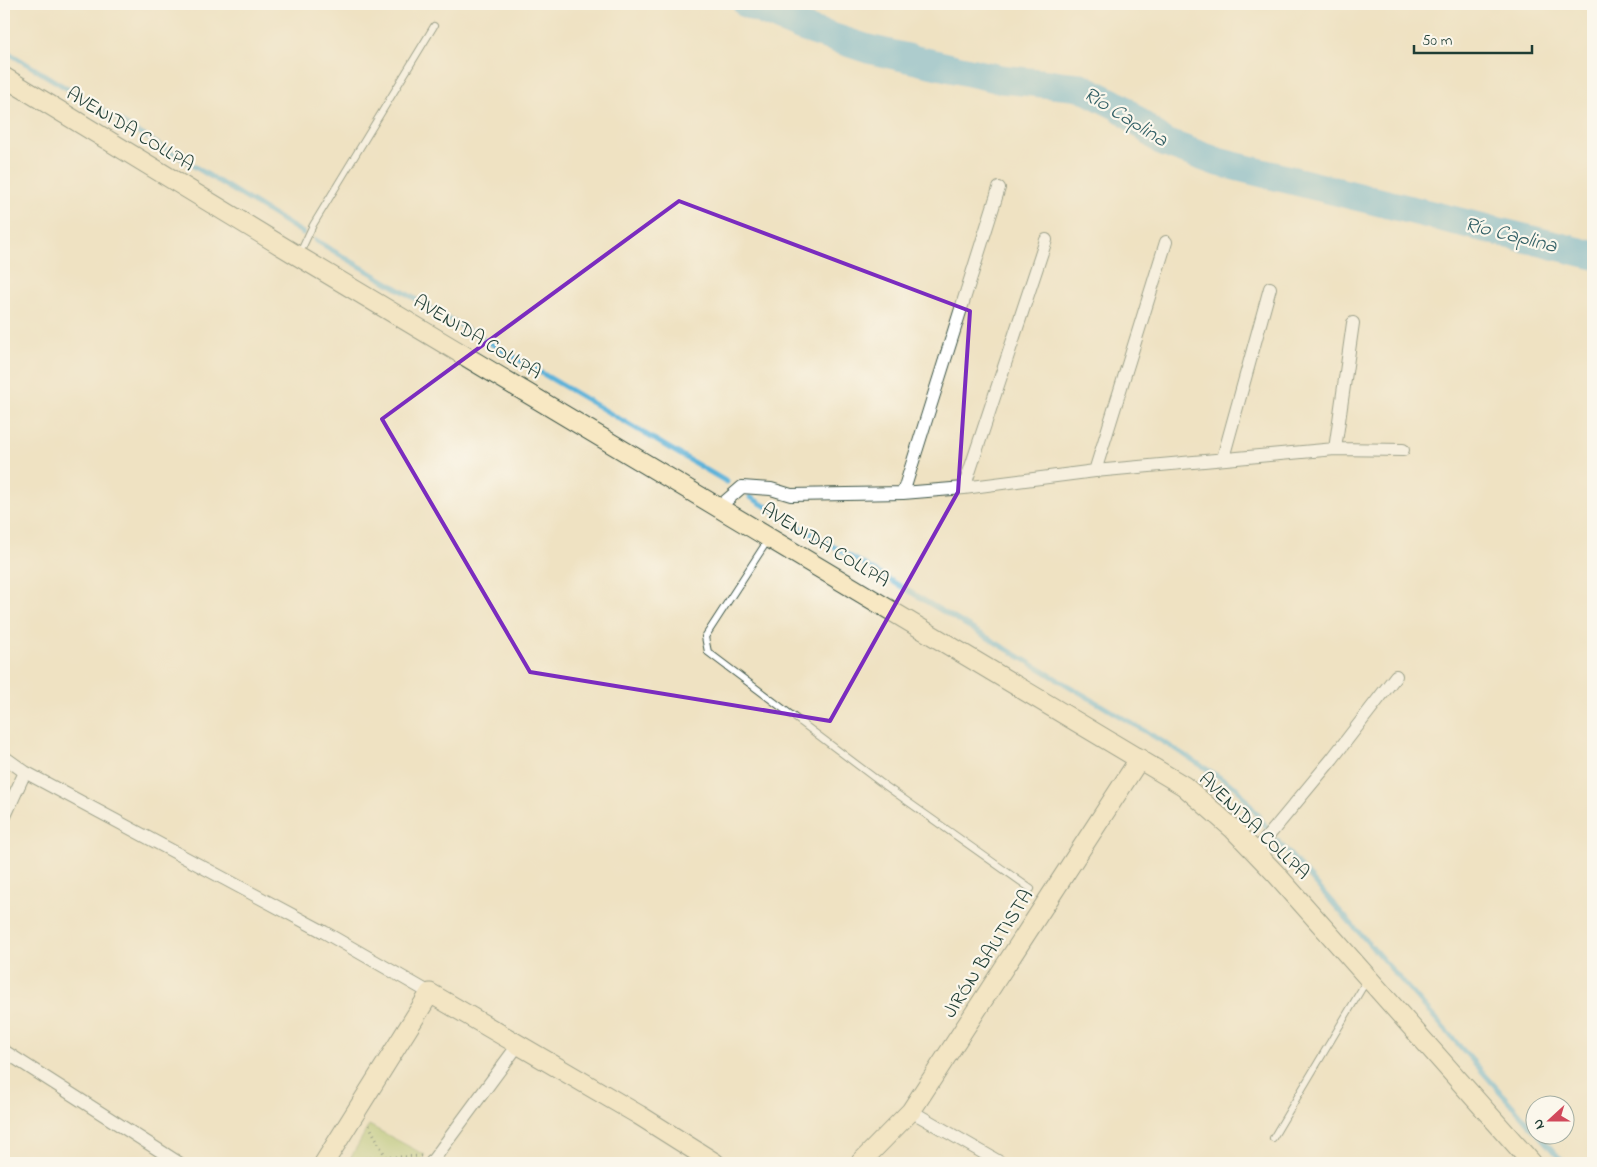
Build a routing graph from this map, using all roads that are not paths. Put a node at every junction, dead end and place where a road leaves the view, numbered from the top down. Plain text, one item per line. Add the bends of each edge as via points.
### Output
1 (434, 26) dead end
2 (4, 77) edge
3 (999, 188) dead end
4 (1046, 240) dead end
5 (1166, 242) dead end
6 (298, 256) junction
7 (1270, 288) dead end
8 (1353, 323) dead end
9 (1335, 449) junction
10 (1403, 450) dead end
11 (1223, 458) junction
12 (1095, 471) junction
13 (964, 488) junction
14 (903, 492) junction
15 (720, 506) junction
16 (770, 537) junction
17 (1396, 676) dead end
18 (4, 757) edge
19 (1140, 758) junction
20 (26, 772) junction
21 (4, 818) edge
22 (1255, 852) junction
23 (1031, 889) dead end
24 (1368, 979) junction
25 (430, 993) junction
26 (518, 1045) junction
27 (4, 1051) edge
28 (911, 1111) junction
29 (1273, 1138) dead end
30 (428, 1159) edge
31 (179, 1163) edge
32 (324, 1163) edge
33 (714, 1163) edge
34 (860, 1163) edge
35 (1001, 1163) edge
36 (1532, 1163) edge

1 - 6 lane via 313,225
2 - 6 main road, AVENIDA COLLPA
3 - 14 street
4 - 13 street
5 - 12 street
6 - 15 main road, AVENIDA COLLPA
7 - 11 street
8 - 9 street
9 - 10 street
9 - 11 street
11 - 12 street
12 - 13 street
13 - 14 street
14 - 15 street via 792,495 771,489 742,487
15 - 16 main road, AVENIDA COLLPA
16 - 19 main road, AVENIDA COLLPA
16 - 23 lane via 704,637 708,652 880,782
17 - 22 street
18 - 20 street
19 - 22 main road, AVENIDA COLLPA via 1184,786
19 - 28 main road, JIRÓN BAUTISTA
20 - 21 street
20 - 25 street via 324,932
22 - 24 main road, AVENIDA COLLPA
24 - 29 lane
24 - 36 main road, AVENIDA COLLPA
25 - 26 main road
25 - 32 main road
26 - 30 street
26 - 33 main road
27 - 31 street
28 - 34 main road, JIRÓN BAUTISTA
28 - 35 street

